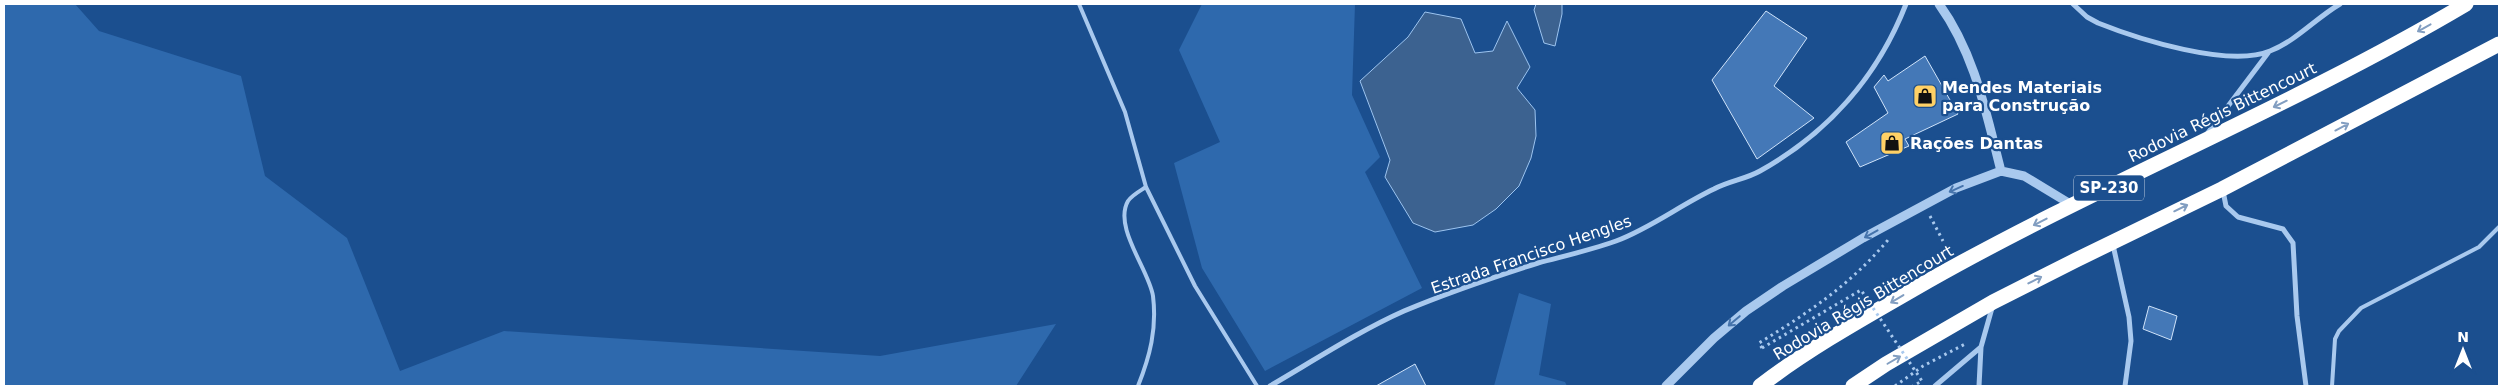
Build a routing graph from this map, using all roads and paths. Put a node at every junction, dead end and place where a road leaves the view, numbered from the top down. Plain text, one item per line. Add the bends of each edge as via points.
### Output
1 (1079, 4) edge
2 (1906, 4) edge
3 (1939, 4) edge
4 (2074, 4) edge
5 (2339, 4) edge
6 (2466, 4) edge
7 (2499, 44) edge
8 (2268, 52) junction
9 (2201, 142) junction
10 (2001, 171) junction
11 (1146, 187) junction
12 (2222, 189) junction
13 (1924, 205) junction
14 (2072, 205) junction
15 (2499, 227) edge
16 (1889, 240) dead end
17 (1943, 241) dead end
18 (2112, 242) junction
19 (1993, 302) junction
20 (1985, 333) junction
21 (1981, 347) junction
22 (1138, 386) edge
23 (1257, 386) edge
24 (1270, 386) edge
25 (1666, 386) edge
26 (1760, 386) edge
27 (1853, 386) edge
28 (1895, 386) edge
29 (1913, 386) edge
30 (1935, 386) edge
31 (1979, 386) edge
32 (2125, 386) edge
33 (2306, 386) edge
34 (2332, 386) edge

1 - 11 lane via 1125,112
2 - 24 street, Estrada Francisco Hengles via 1870,75 1839,112 1795,149 1766,168 1687,202 1655,224 1616,241 1536,264 1404,312
3 - 10 street via 1975,73
4 - 8 street via 2098,23 2178,50 2242,56
5 - 8 street
6 -> 9 highway, Rodovia Régis Bittencourt / SP-230 via 2352,68
12 -> 7 highway, SP-230
8 - 9 street
9 - 14 highway, Rodovia Régis Bittencourt / SP-230
10 -> 13 street via 1956,188
10 - 14 street via 2024,176
11 - 22 lane via 1130,198 1125,209 1135,253 1152,293 1155,316 1150,356
11 - 23 lane via 1196,286
18 -> 12 highway, SP-230
12 - 33 street via 2226,206 2238,217 2283,229 2293,243 2297,316
13 - 17 path
13 -> 25 street via 1783,286 1746,311
14 -> 26 highway, Rodovia Régis Bittencourt / SP-230 via 1900,297 1815,347
15 - 34 lane via 2479,247 2360,308 2335,339
16 - 29 path, bridge via 1870,262 1819,306 1759,342 1762,348 1861,290 1922,381
19 -> 18 highway, SP-230
18 - 32 street via 2132,341
19 - 20 street
27 -> 19 highway, SP-230
20 - 21 street
20 - 28 path via 1924,366
21 - 30 street
21 - 31 street

